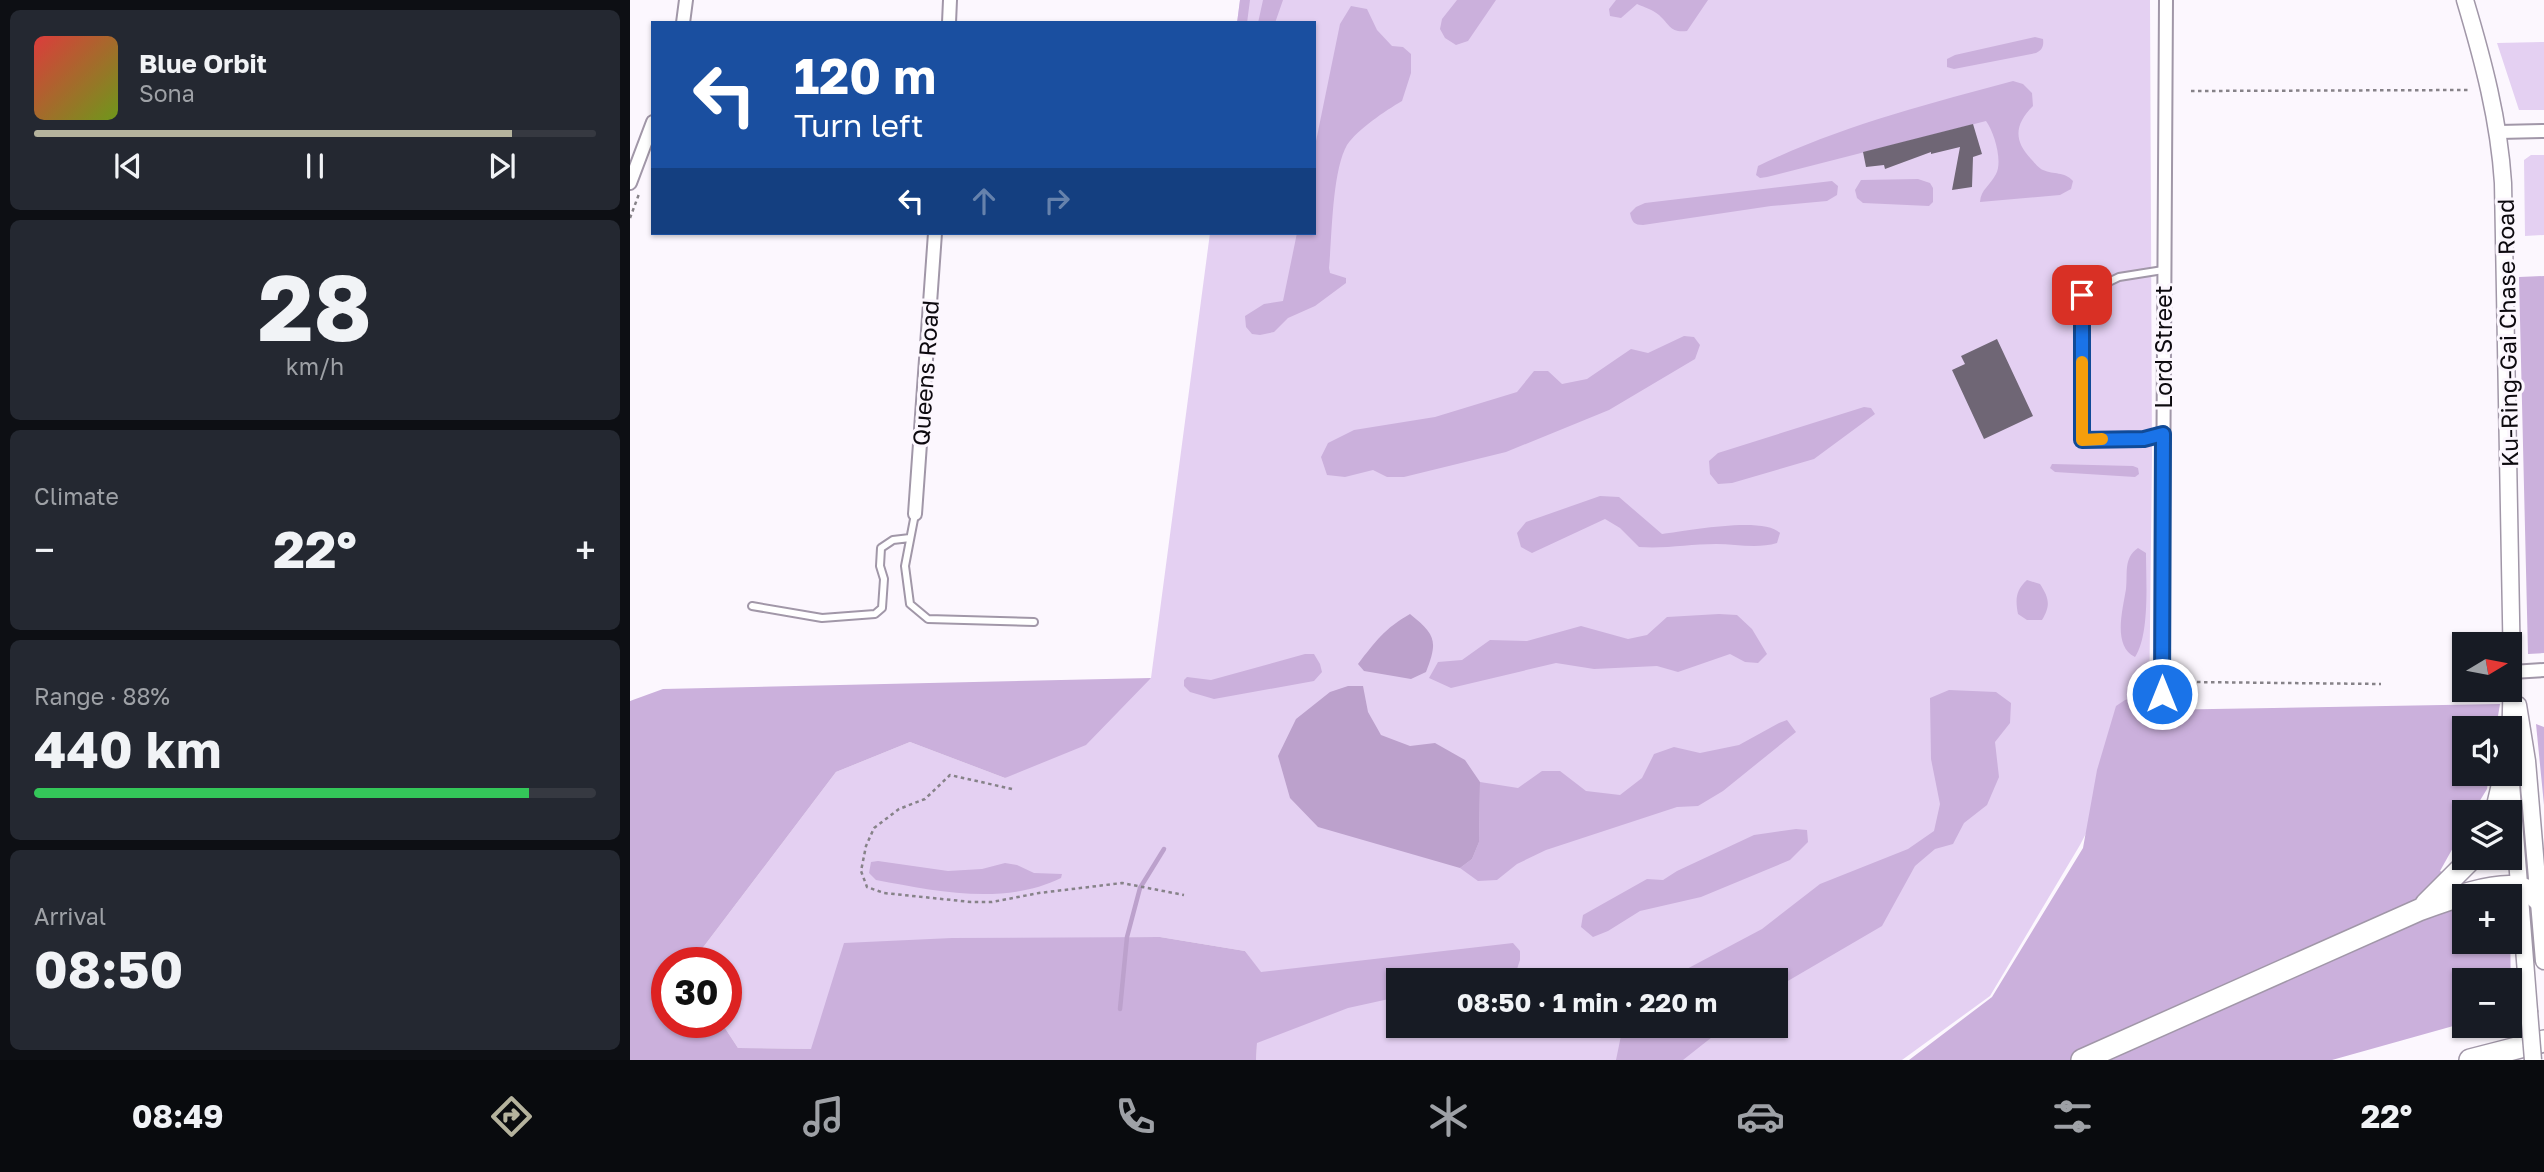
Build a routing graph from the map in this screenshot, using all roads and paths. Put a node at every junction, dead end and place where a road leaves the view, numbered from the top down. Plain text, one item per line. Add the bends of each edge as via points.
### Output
1 (685, 0) edge
2 (950, 0) edge
3 (2166, 0) edge
4 (2465, 0) edge
5 (683, 21) edge
6 (949, 21) edge
7 (2470, 90) dead end
8 (2191, 91) dead end
9 (651, 127) edge
10 (2544, 131) edge
11 (2499, 132) junction
12 (630, 183) edge
13 (934, 235) edge
14 (2163, 270) junction
15 (2163, 434) junction
16 (915, 514) joint
17 (910, 538) junction
18 (752, 606) dead end
19 (1034, 622) dead end
20 (2512, 632) edge
21 (2544, 670) edge
22 (2522, 671) edge
23 (2190, 682) dead end
24 (2381, 684) dead end
25 (2162, 694) dead end
26 (2517, 702) edge
27 (2511, 786) edge
28 (1012, 789) dead end
29 (2460, 870) edge
30 (2519, 884) edge
31 (2522, 888) edge
32 (1184, 895) dead end
33 (2452, 900) edge
34 (2539, 900) junction
35 (2419, 910) junction
36 (2522, 924) edge
37 (2544, 961) edge
38 (2544, 1041) edge
39 (2082, 1060) edge
40 (2470, 1060) edge
41 (2533, 1060) edge

1 - 5 street
2 - 6 street
3 - 14 street, Lord Street
4 - 11 main road, Ku-Ring-Gai Chase Road
7 - 8 path
9 - 12 street
10 - 11 street
11 - 20 main road, Ku-Ring-Gai Chase Road via 2508,332
13 - 16 street, Queens Road
14 - 15 street, Lord Street
14 - 15 lane via 2119,277 2082,295 2082,440 2144,439
15 - 25 street, Lord Street
16 - 17 lane
17 - 18 lane via 893,540 881,548 882,608 875,614 822,618
17 - 19 lane via 905,566 910,604 928,619
21 - 22 street
23 - 24 path
26 - 34 main road, Ku-Ring-Gai Chase Road
27 - 30 main road
28 - 32 path via 950,775 925,799 899,809 874,828 866,846 861,871 867,887 884,893 971,902 1131,883
29 - 35 highway
31 - 34 highway
33 - 35 highway
34 - 37 main road, Ku-Ring-Gai Chase Road
35 - 39 highway
36 - 41 main road, bridge
38 - 40 highway

